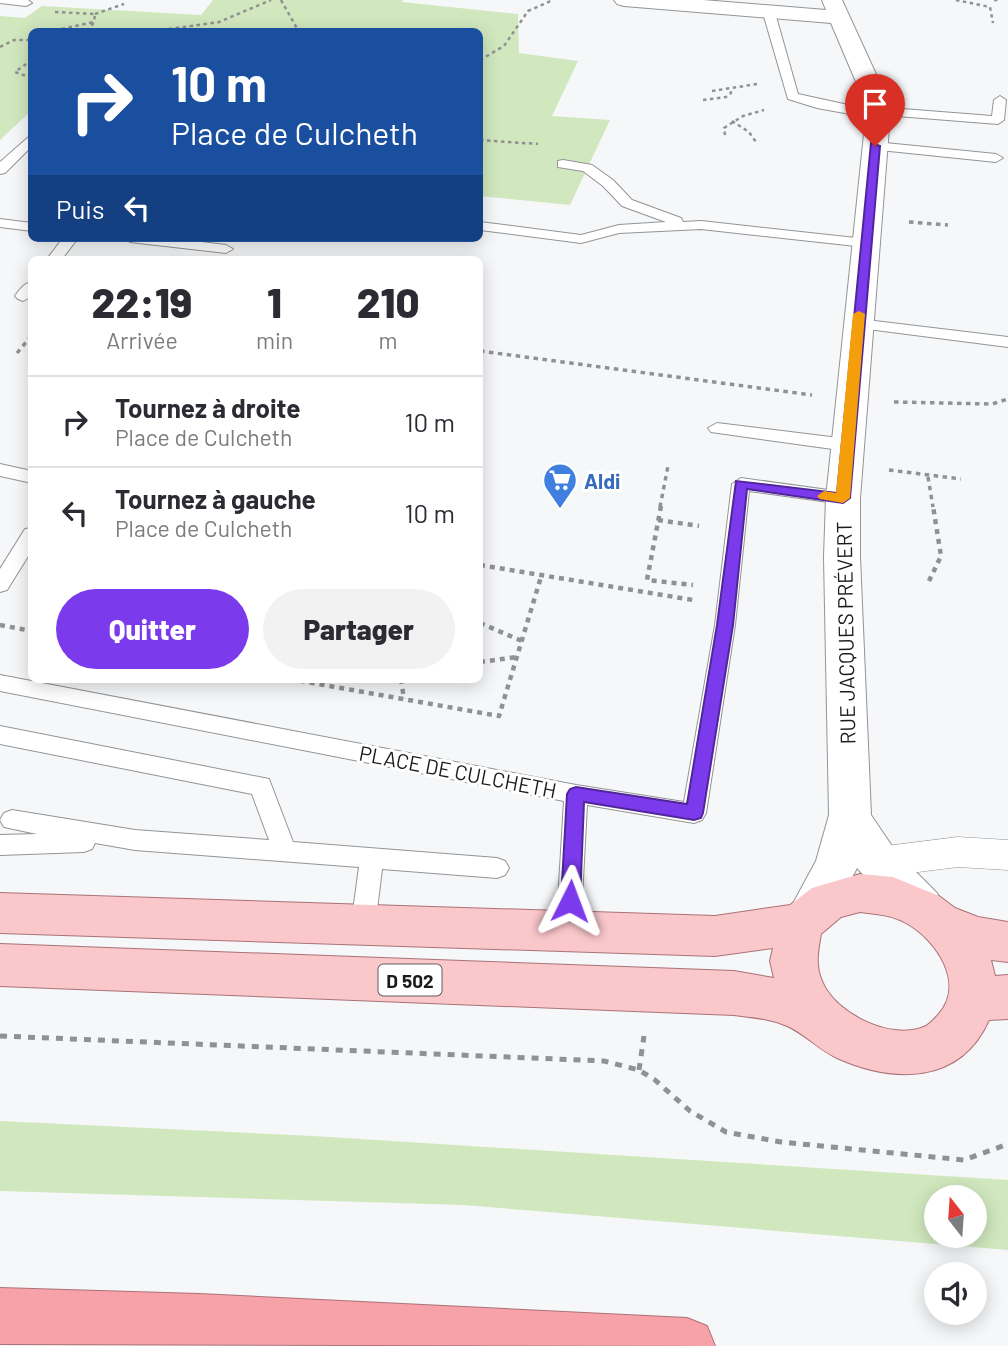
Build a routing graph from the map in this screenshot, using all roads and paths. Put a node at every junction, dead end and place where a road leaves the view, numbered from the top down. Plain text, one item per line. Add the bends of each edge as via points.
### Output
1 (1, 0) edge
2 (271, 0) edge
3 (281, 0) edge
4 (553, 0) edge
5 (624, 0) edge
6 (956, 0) edge
7 (994, 0) edge
8 (1000, 0) edge
9 (26, 3) dead end
10 (124, 4) dead end
11 (836, 9) edge
12 (49, 12) dead end
13 (769, 13) junction
14 (95, 14) junction
15 (94, 22) junction
16 (993, 23) dead end
17 (66, 28) edge
18 (90, 28) edge
19 (187, 28) edge
20 (297, 28) edge
21 (28, 36) edge
22 (14, 40) junction
23 (28, 40) edge
24 (0, 46) edge
25 (483, 58) edge
26 (28, 63) edge
27 (28, 77) edge
28 (789, 79) junction
29 (729, 88) junction
30 (712, 91) dead end
31 (797, 97) junction
32 (703, 100) dead end
33 (1000, 100) dead end
34 (732, 121) junction
35 (877, 124) junction
36 (725, 135) dead end
37 (28, 142) edge
38 (756, 142) dead end
39 (996, 158) dead end
40 (563, 164) dead end
41 (0, 170) edge
42 (0, 222) edge
43 (28, 226) edge
44 (483, 226) edge
45 (695, 226) junction
46 (68, 242) edge
47 (165, 242) edge
48 (865, 243) junction
49 (226, 249) dead end
50 (56, 256) edge
51 (858, 324) junction
52 (28, 340) edge
53 (1008, 342) edge
54 (483, 351) edge
55 (17, 353) dead end
56 (1008, 399) edge
57 (852, 400) junction
58 (717, 428) dead end
59 (847, 454) junction
60 (668, 466) dead end
61 (0, 470) edge
62 (28, 476) edge
63 (928, 477) junction
64 (961, 479) dead end
65 (843, 498) junction
66 (28, 540) edge
67 (483, 566) edge
68 (541, 577) junction
69 (929, 581) dead end
70 (0, 585) edge
71 (728, 598) junction
72 (483, 624) edge
73 (0, 625) edge
74 (28, 630) edge
75 (522, 641) junction
76 (517, 657) junction
77 (483, 662) edge
78 (0, 683) edge
79 (313, 683) edge
80 (402, 683) edge
81 (404, 699) junction
82 (0, 735) edge
83 (576, 794) junction
84 (850, 815) junction
85 (12, 820) dead end
86 (135, 840) junction
87 (0, 845) edge
88 (285, 852) junction
89 (1008, 855) edge
90 (372, 858) junction
91 (878, 862) junction
92 (497, 868) dead end
93 (0, 913) edge
94 (931, 915) junction
95 (806, 917) junction
96 (363, 926) junction
97 (595, 932) junction
98 (1008, 942) edge
99 (0, 965) edge
100 (990, 998) edge
101 (816, 1016) junction
102 (0, 1036) edge
103 (1008, 1144) edge
104 (0, 1316) edge
105 (687, 1346) edge

1 - 9 lane
2 - 19 path via 219,22
3 - 20 path
4 - 25 path via 528,10 504,46
5 - 13 street
6 - 16 path via 990,6
7 - 8 path
10 - 14 path
11 - 13 street
11 - 35 street, RUE JACQUES PRÉVERT via 874,96
12 - 14 path
13 - 28 lane
14 - 15 path
15 - 17 path
15 - 18 path
21 - 22 path
22 - 23 path
22 - 24 path
26 - 27 path via 15,72
28 - 29 path
28 - 31 lane via 792,96
29 - 30 path
29 - 32 path via 726,97
31 - 34 path
31 - 35 lane
33 - 35 lane via 998,120
34 - 36 path via 724,128
34 - 38 path
35 - 39 lane
35 - 48 street, RUE JACQUES PRÉVERT
37 - 41 lane
40 - 45 lane via 587,169 627,203
42 - 43 lane
44 - 45 lane via 581,239 619,229
45 - 48 lane
46 - 50 lane
47 - 49 lane
48 - 51 street, RUE JACQUES PRÉVERT
51 - 53 lane
51 - 57 street, RUE JACQUES PRÉVERT
52 - 55 path
54 - 57 path
56 - 57 path via 992,404
57 - 59 street, RUE JACQUES PRÉVERT
58 - 59 lane
59 - 63 path
59 - 65 street, RUE JACQUES PRÉVERT
60 - 71 path via 647,580
61 - 62 lane
63 - 64 path
63 - 69 path via 941,556
65 - 71 lane, PLACE DE CULCHETH via 741,484
65 - 84 street, RUE JACQUES PRÉVERT
66 - 70 lane
67 - 68 path
68 - 71 path
68 - 75 path
71 - 83 lane, PLACE DE CULCHETH via 694,813
72 - 75 path
73 - 74 path
75 - 76 path
76 - 77 path
76 - 81 path via 499,716
78 - 83 lane, PLACE DE CULCHETH
79 - 81 path
80 - 81 path
82 - 88 lane via 261,786
83 - 97 lane via 570,901
84 - 91 street, RUE JACQUES PRÉVERT
84 - 95 street, RUE JACQUES PRÉVERT via 837,865
85 - 86 lane
86 - 87 lane
86 - 88 lane
88 - 90 lane
89 - 91 street via 958,852
90 - 92 lane
90 - 96 lane
91 - 94 street, RUE JACQUES PRÉVERT
93 - 96 main road
94 - 95 main road via 894,896 872,892 829,899
94 - 98 main road via 976,937
94 - 100 main road via 953,934 973,977
95 - 97 main road via 715,936
95 - 101 main road via 793,942 792,961 803,998
96 - 97 main road
99 - 101 main road, D 502 via 734,993 785,1002
100 - 101 main road via 952,1036 910,1053 859,1045
102 - 103 path via 604,1062 639,1070 726,1132 781,1142 964,1160
104 - 105 highway

